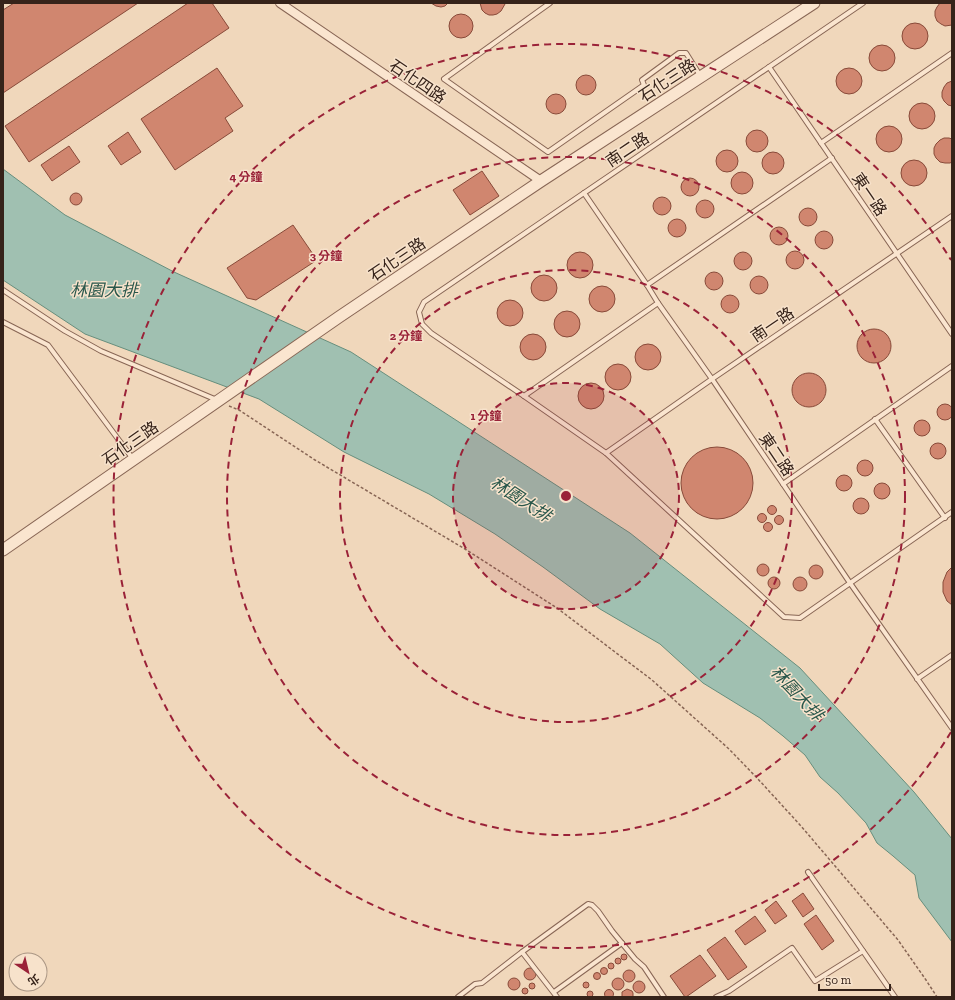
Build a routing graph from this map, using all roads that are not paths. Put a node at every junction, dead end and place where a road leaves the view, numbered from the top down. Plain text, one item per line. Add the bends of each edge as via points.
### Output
1 (280, 3) edge
2 (550, 3) edge
3 (814, 3) edge
4 (863, 3) edge
5 (952, 53) edge
6 (769, 67) junction
7 (701, 76) junction
8 (821, 143) junction
9 (832, 158) junction
10 (541, 181) junction
11 (584, 193) junction
12 (952, 216) edge
13 (897, 254) junction
14 (647, 285) junction
15 (3, 290) edge
16 (658, 303) junction
17 (3, 322) edge
18 (952, 334) edge
19 (952, 366) edge
20 (712, 379) junction
21 (524, 396) junction
22 (215, 403) junction
23 (875, 419) junction
24 (606, 454) junction
25 (134, 460) junction
26 (783, 484) junction
27 (952, 512) edge
28 (945, 518) junction
29 (3, 550) edge
30 (850, 583) junction
31 (952, 655) edge
32 (918, 679) junction
33 (952, 728) edge
34 (808, 872) dead end
35 (622, 943) junction
36 (863, 951) junction
37 (522, 952) junction
38 (554, 992) junction
39 (458, 997) edge
40 (557, 997) edge
41 (664, 997) edge
42 (716, 997) edge
43 (895, 997) edge

1 - 10 street, 石化四路
2 - 7 lane via 444,79 548,152 644,85 642,80 678,53 686,53
3 - 7 street, 石化三路
4 - 6 lane, 南二路
5 - 8 lane
6 - 8 lane, 東一路
6 - 11 lane, 南二路
7 - 10 street, 石化三路
8 - 9 lane, 東一路
9 - 13 lane, 東一路
9 - 14 lane
10 - 22 street, 石化三路
11 - 14 lane, 東二路
11 - 21 lane, 南二路 via 424,302 420,312 422,324 431,333
12 - 13 lane, 南一路
13 - 18 lane, 東一路
13 - 20 lane, 南一路
14 - 16 lane, 東二路
15 - 22 lane via 65,331 101,351
16 - 20 lane, 東二路
16 - 21 lane
17 - 25 lane via 48,345
19 - 23 lane
20 - 24 lane, 南一路
20 - 26 lane, 東二路
21 - 24 lane
22 - 25 street, 石化三路
23 - 26 lane
23 - 28 lane
24 - 30 lane via 784,617 800,618
25 - 29 street, 石化三路
26 - 30 lane, 東二路
27 - 28 lane
28 - 30 lane
30 - 32 lane, 東二路
31 - 32 lane
32 - 33 lane, 東二路
34 - 36 lane
35 - 37 lane via 598,911 588,904
35 - 38 lane
35 - 41 lane via 644,967
36 - 42 lane via 815,981 792,948 729,991
36 - 43 lane
37 - 38 lane
37 - 39 lane via 482,983 474,984
38 - 40 lane

